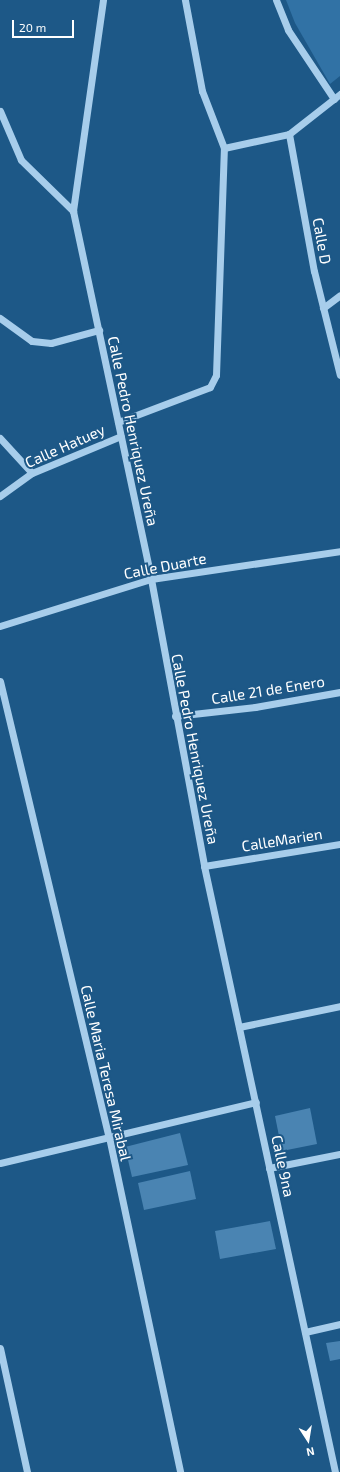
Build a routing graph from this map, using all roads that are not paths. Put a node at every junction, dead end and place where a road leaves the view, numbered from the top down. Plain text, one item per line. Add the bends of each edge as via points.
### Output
1 (103, 0) edge
2 (185, 0) edge
3 (276, 0) edge
4 (340, 94) edge
5 (334, 99) junction
6 (0, 111) edge
7 (290, 134) junction
8 (224, 148) junction
9 (74, 211) junction
10 (340, 295) edge
11 (324, 308) junction
12 (0, 318) edge
13 (98, 330) junction
14 (340, 375) edge
15 (118, 422) junction
16 (121, 436) junction
17 (0, 438) edge
18 (32, 472) junction
19 (0, 496) edge
20 (340, 551) edge
21 (151, 579) junction
22 (0, 626) edge
23 (0, 681) edge
24 (340, 692) edge
25 (175, 716) junction
26 (340, 844) edge
27 (204, 866) junction
28 (340, 1006) edge
29 (239, 1027) junction
30 (256, 1102) junction
31 (109, 1137) junction
32 (340, 1154) edge
33 (0, 1163) edge
34 (269, 1168) junction
35 (340, 1324) edge
36 (305, 1332) junction
37 (0, 1348) edge
38 (27, 1472) edge
39 (180, 1472) edge
40 (335, 1472) edge

1 - 9 street, Calle Pedro Henriquez Ureña
2 - 8 street via 202,91
3 - 5 street via 288,30
4 - 5 street
5 - 7 street
6 - 9 street via 21,160
7 - 8 street
7 - 11 street, Calle D
8 - 15 street via 216,375 210,387
9 - 13 street, Calle Pedro Henriquez Ureña
10 - 11 street
11 - 14 street, Calle D
12 - 13 street via 32,341 51,343
13 - 15 street, Calle Pedro Henriquez Ureña
15 - 16 street, Calle Pedro Henriquez Ureña
16 - 18 street, Calle Hatuey
16 - 21 street, Calle Pedro Henriquez Ureña
17 - 18 street
18 - 19 street, Calle Hatuey
20 - 21 street, Calle Duarte
21 - 22 street, Calle Duarte
21 - 25 street, Calle Pedro Henriquez Ureña
23 - 31 street, Calle Maria Teresa Mirabal
24 - 25 street, Calle 21 de Enero via 255,707
25 - 27 street, Calle Pedro Henriquez Ureña
26 - 27 street, CalleMarien
27 - 29 street, Calle 9na
28 - 29 street
29 - 30 street, Calle 9na
30 - 31 street
30 - 34 street, Calle 9na
31 - 33 street
31 - 39 street, Calle Maria Teresa Mirabal
32 - 34 street
34 - 36 street, Calle 9na
35 - 36 street
36 - 40 street, Calle 9na
37 - 38 street

